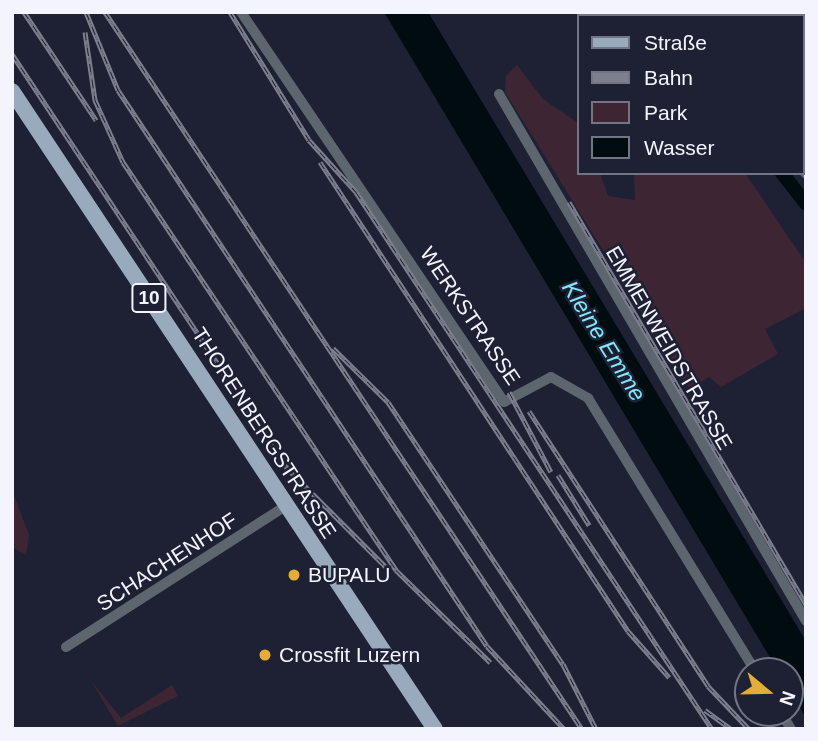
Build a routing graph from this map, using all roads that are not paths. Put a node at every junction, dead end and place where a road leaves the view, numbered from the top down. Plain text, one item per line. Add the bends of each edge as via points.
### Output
1 (242, 12) edge
2 (12, 91) edge
3 (499, 93) dead end
4 (286, 506) junction
5 (806, 621) edge
6 (66, 647) dead end
7 (746, 657) edge
8 (435, 729) edge

1 - 7 street, WERKSTRASSE via 504,402 551,377 588,398
2 - 4 main road, THORENBERGSTRASSE / 10
3 - 5 street, EMMENWEIDSTRASSE
4 - 6 street, SCHACHENHOF
4 - 8 main road, THORENBERGSTRASSE / 10

